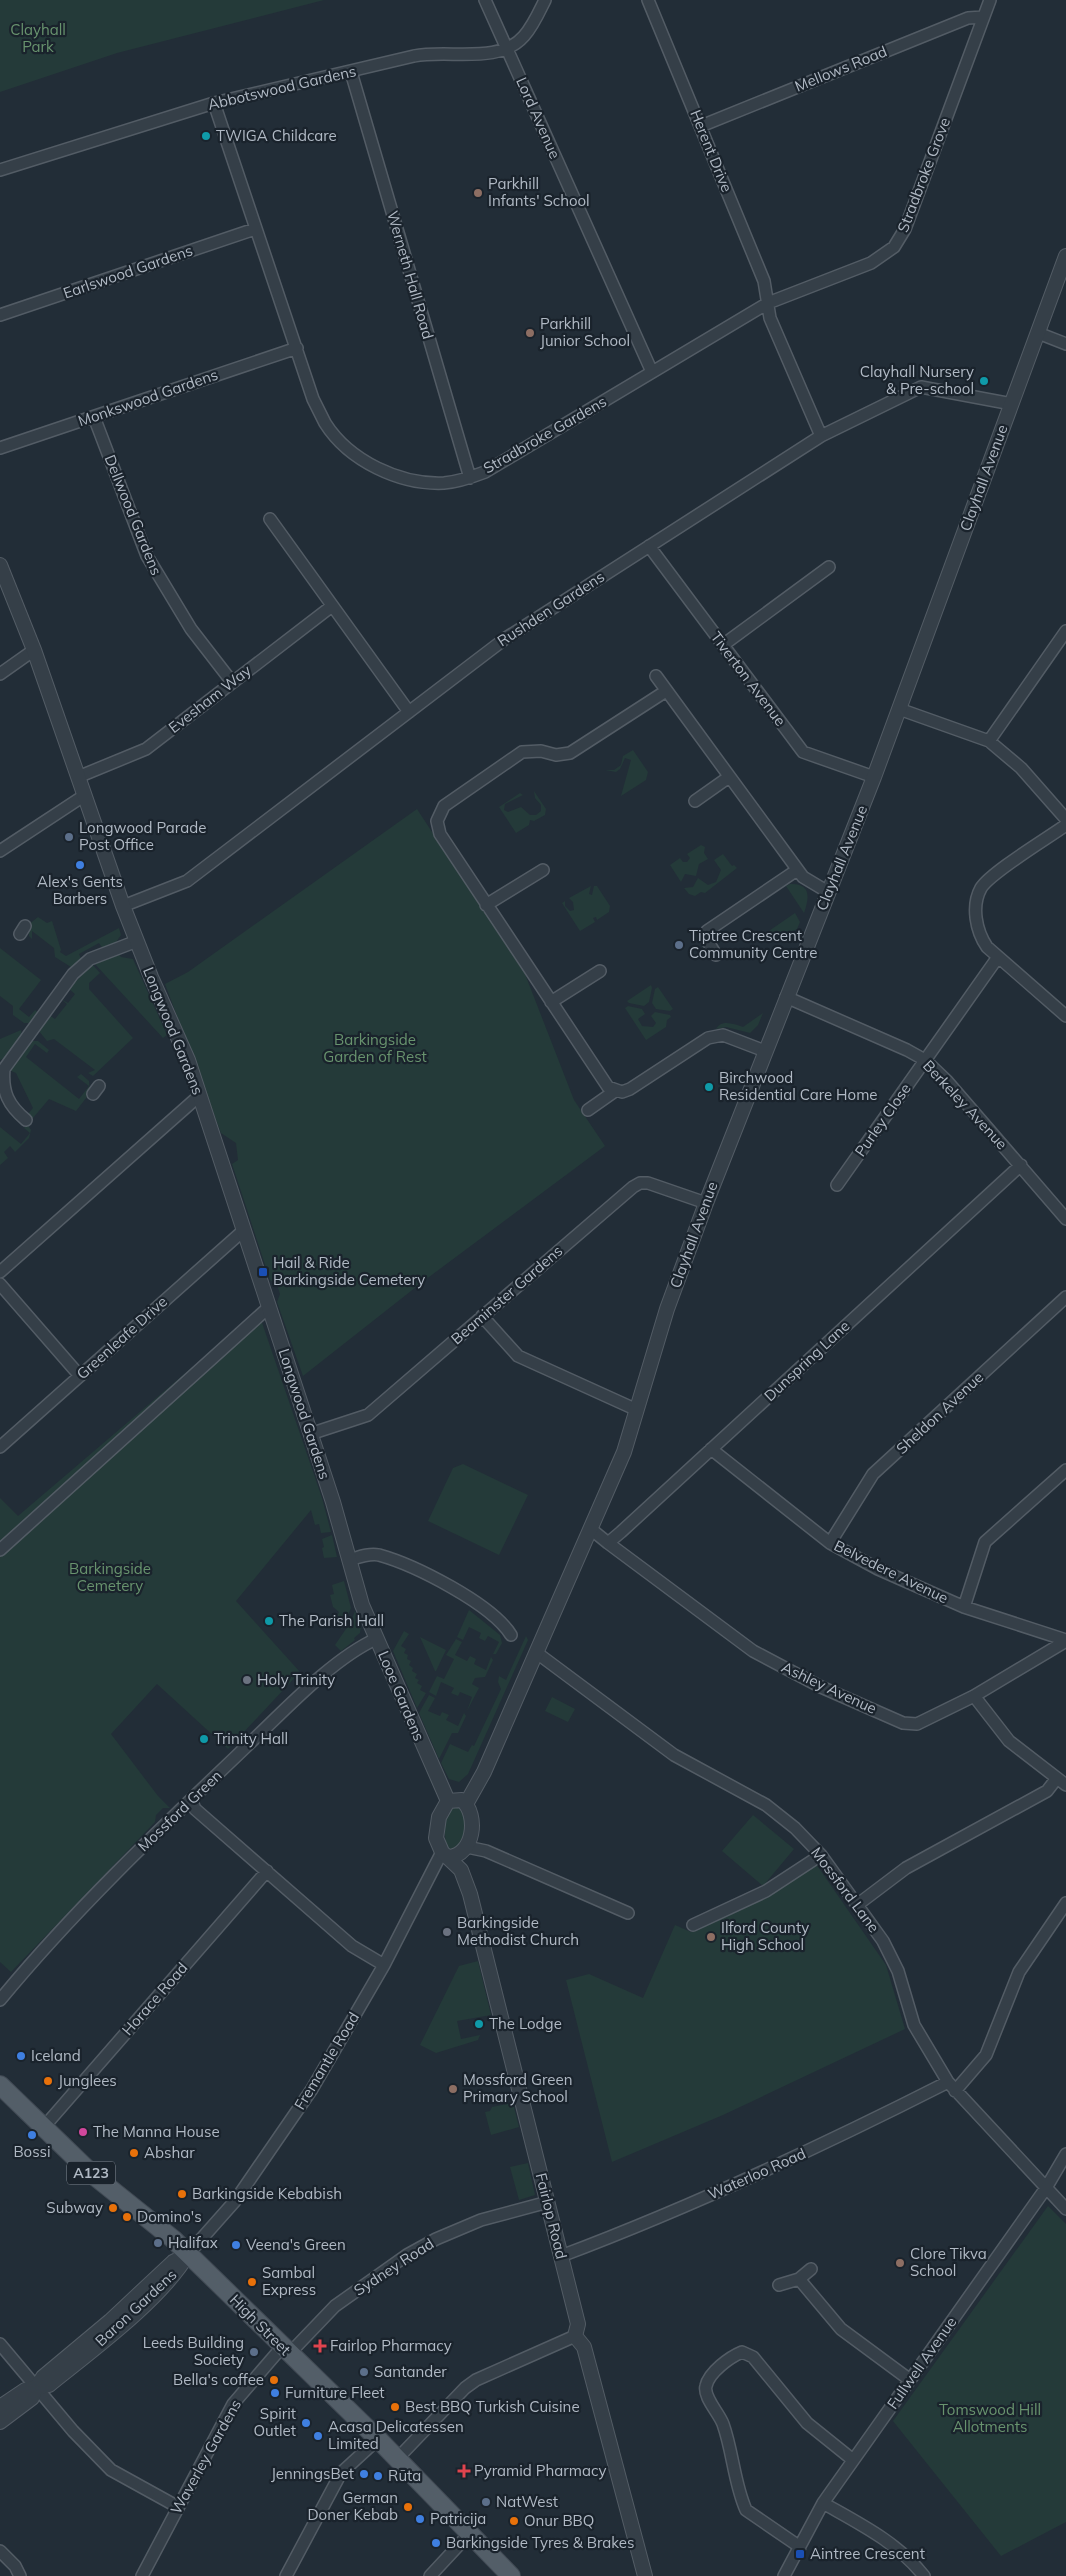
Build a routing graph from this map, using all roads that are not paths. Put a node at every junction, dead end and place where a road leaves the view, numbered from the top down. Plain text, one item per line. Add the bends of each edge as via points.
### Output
1 (485, 0) edge
2 (545, 0) edge
3 (648, 0) edge
4 (990, 0) edge
5 (983, 17) junction
6 (508, 50) junction
7 (351, 72) junction
8 (214, 103) junction
9 (701, 126) junction
10 (0, 170) edge
11 (255, 229) junction
12 (1066, 256) edge
13 (768, 303) junction
14 (0, 315) edge
15 (1038, 333) junction
16 (1066, 344) edge
17 (297, 348) junction
18 (652, 372) junction
19 (1012, 404) junction
20 (94, 417) junction
21 (822, 436) junction
22 (0, 448) edge
23 (470, 478) junction
24 (270, 519) dead end
25 (649, 546) junction
26 (0, 565) edge
27 (829, 566) dead end
28 (332, 606) junction
29 (1066, 631) edge
30 (723, 645) junction
31 (34, 650) junction
32 (0, 674) edge
33 (656, 676) dead end
34 (232, 682) junction
35 (666, 691) junction
36 (900, 709) junction
37 (409, 712) junction
38 (989, 740) junction
39 (78, 776) junction
40 (729, 777) junction
41 (874, 777) junction
42 (85, 795) junction
43 (695, 800) dead end
44 (1066, 819) edge
45 (1066, 826) edge
46 (0, 851) edge
47 (543, 870) dead end
48 (797, 870) junction
49 (828, 892) junction
50 (486, 905) junction
51 (123, 906) junction
52 (137, 941) junction
53 (716, 955) dead end
54 (998, 957) junction
55 (600, 971) dead end
56 (786, 997) junction
57 (551, 1002) junction
58 (1066, 1016) edge
59 (765, 1051) junction
60 (925, 1060) junction
61 (615, 1091) junction
62 (200, 1095) junction
63 (0, 1099) edge
64 (14, 1110) junction
65 (588, 1110) dead end
66 (26, 1120) dead end
67 (1021, 1165) junction
68 (837, 1185) dead end
69 (706, 1203) junction
70 (1066, 1219) edge
71 (244, 1230) junction
72 (0, 1272) edge
73 (0, 1284) edge
74 (1066, 1297) edge
75 (269, 1307) junction
76 (482, 1316) junction
77 (80, 1376) junction
78 (637, 1410) junction
79 (310, 1434) junction
80 (0, 1447) edge
81 (712, 1449) junction
82 (1066, 1470) edge
83 (592, 1530) junction
84 (608, 1543) junction
85 (830, 1543) junction
86 (0, 1550) edge
87 (349, 1560) junction
88 (964, 1607) junction
89 (511, 1635) dead end
90 (376, 1639) junction
91 (1066, 1641) edge
92 (538, 1653) junction
93 (974, 1696) junction
94 (1062, 1782) edge
95 (194, 1797) junction
96 (448, 1801) junction
97 (466, 1804) junction
98 (467, 1847) junction
99 (445, 1854) junction
100 (821, 1855) junction
101 (267, 1871) junction
102 (1066, 1903) edge
103 (857, 1905) junction
104 (628, 1914) dead end
105 (693, 1925) dead end
106 (384, 1965) junction
107 (0, 2000) edge
108 (0, 2085) edge
109 (952, 2086) junction
110 (43, 2128) junction
111 (1066, 2154) edge
112 (1046, 2188) junction
113 (548, 2202) junction
114 (1066, 2209) edge
115 (188, 2254) junction
116 (561, 2256) junction
117 (811, 2269) dead end
118 (800, 2279) junction
119 (779, 2285) dead end
120 (575, 2336) junction
121 (0, 2344) edge
122 (285, 2350) junction
123 (910, 2380) junction
124 (36, 2388) junction
125 (0, 2407) edge
126 (0, 2422) edge
127 (378, 2438) junction
128 (398, 2458) junction
129 (853, 2460) junction
130 (823, 2504) junction
131 (178, 2507) junction
132 (470, 2533) junction
133 (800, 2547) junction
134 (0, 2551) edge
135 (20, 2576) edge
136 (142, 2576) edge
137 (286, 2576) edge
138 (430, 2576) edge
139 (511, 2576) edge
140 (645, 2576) edge
141 (784, 2576) edge
142 (924, 2576) edge

1 - 6 street, Lord Avenue
2 - 6 street via 525,35
3 - 9 street, Herent Drive
4 - 5 street, Stradbroke Grove
5 - 9 street, Mellows Road via 968,18
5 - 13 street, Stradbroke Grove via 905,229 894,246 871,264
6 - 7 street, Abbotswood Gardens via 432,52
6 - 18 street, Lord Avenue
7 - 8 street, Abbotswood Gardens
7 - 23 street, Werneth Hall Road
8 - 10 street, Abbotswood Gardens
8 - 11 street, Stradbroke Gardens
9 - 13 street, Herent Drive via 764,281
11 - 14 street, Earlswood Gardens
11 - 17 street, Stradbroke Gardens
12 - 15 street, Clayhall Avenue
13 - 18 street, Stradbroke Gardens
13 - 21 street, Herent Drive via 770,318
15 - 16 street
15 - 19 street, Clayhall Avenue
17 - 20 street, Monkswood Gardens
17 - 23 street, Stradbroke Gardens via 313,399 326,424 344,445 366,462 417,481 444,483
18 - 23 street, Stradbroke Gardens
19 - 21 street, Rushden Gardens via 921,387
19 - 36 street, Clayhall Avenue
20 - 22 street, Monkswood Gardens
20 - 34 street, Dellwood Gardens via 151,563 191,630
21 - 25 street, Rushden Gardens
24 - 28 street
25 - 30 street, Tiverton Avenue
25 - 37 street, Rushden Gardens via 506,638
26 - 31 street, Longwood Gardens
27 - 30 street
28 - 34 street, Evesham Way
28 - 37 street
29 - 38 street
30 - 41 street, Tiverton Avenue via 803,752
31 - 32 street
31 - 39 street, Longwood Gardens
33 - 35 street
34 - 39 street, Evesham Way via 146,749
35 - 40 street
35 - 50 street via 570,753 522,752 444,806 437,821 440,834
36 - 38 street
36 - 41 street, Clayhall Avenue
37 - 51 street, Rushden Gardens via 187,881
38 - 44 street via 1021,768
39 - 42 street, Longwood Gardens
40 - 43 street
40 - 48 street
41 - 49 street, Clayhall Avenue
42 - 46 street
42 - 51 street, Longwood Gardens
45 - 54 street via 995,874 981,888 976,909 979,936
47 - 50 street
48 - 49 street via 808,882
48 - 53 street via 707,931 705,937
49 - 56 street, Clayhall Avenue
50 - 57 street
51 - 52 street, Longwood Gardens
52 - 62 street, Longwood Gardens
52 - 64 street via 90,960 73,974 30,1032 4,1069 3,1084
54 - 58 street
54 - 60 street, Purley Close
55 - 57 street
56 - 59 street, Clayhall Avenue
56 - 60 street, Berkeley Avenue
57 - 61 street via 602,1082
59 - 61 street via 723,1035 708,1038 638,1084 622,1092
59 - 69 street, Clayhall Avenue
60 - 67 street, Berkeley Avenue
60 - 68 street, Purley Close
61 - 65 street
62 - 71 street, Longwood Gardens
62 - 72 street
63 - 64 street
64 - 66 street
67 - 70 street, Berkeley Avenue
67 - 81 street, Dunspring Lane
69 - 76 street, Beaminster Gardens via 648,1183 632,1187
69 - 78 street, Clayhall Avenue via 667,1309
71 - 75 street, Longwood Gardens
71 - 77 street, Greenleafe Drive
73 - 77 street
74 - 85 street, Sheldon Avenue via 874,1474
75 - 79 street, Longwood Gardens
75 - 86 street
76 - 78 street via 518,1356
76 - 79 street, Beaminster Gardens via 368,1415
77 - 80 street, Greenleafe Drive
78 - 83 street, Clayhall Avenue via 624,1452
79 - 87 street, Longwood Gardens
81 - 84 street, Dunspring Lane
81 - 85 street, Belvedere Avenue
82 - 88 street via 984,1542
83 - 84 street
83 - 92 street, Clayhall Avenue
84 - 93 street, Ashley Avenue via 753,1651 821,1687 903,1723 917,1724
85 - 88 street, Belvedere Avenue via 878,1569
87 - 89 street via 378,1555 418,1571 472,1600 507,1628
87 - 90 street, Looe Gardens
88 - 91 street, Belvedere Avenue
90 - 95 street, Mossford Green via 344,1657
90 - 96 street, Looe Gardens
91 - 93 street, Ashley Avenue
92 - 97 street
92 - 100 street, Mossford Lane via 674,1755 766,1805
93 - 94 street via 1009,1741
94 - 103 street via 906,1868
95 - 101 street via 192,1804 195,1809
95 - 107 street, Mossford Green via 37,1954
96 - 97 street via 462,1800
96 - 99 street via 442,1808 436,1838
97 - 98 street via 472,1818
98 - 99 street via 457,1856
98 - 104 street via 486,1851
99 - 106 street, Fremantle Road
99 - 113 street, Fairlop Road via 461,1870 470,1894
100 - 103 street, Mossford Lane
100 - 105 street via 766,1891
101 - 106 street via 352,1946
101 - 110 street, Horace Road
102 - 109 street via 1019,1972 986,2055
103 - 109 street, Mossford Lane via 883,1941 898,1971 914,2025
106 - 115 street, Fremantle Road via 312,2089 281,2135 235,2200
108 - 110 main road, High Street / A123
109 - 112 street, Mossford Lane
109 - 116 street, Waterloo Road via 625,2232
110 - 115 main road, High Street / A123 via 92,2174
111 - 112 street, Fullwell Avenue
112 - 114 street, Mossford Lane
112 - 123 street, Fullwell Avenue
113 - 116 street, Fairlop Road
113 - 122 street, Sydney Road via 481,2220 407,2255 335,2306
115 - 122 main road, High Street / A123
115 - 124 street, Baron Gardens via 173,2262 110,2322 43,2377
116 - 120 street, Fairlop Road via 578,2324
117 - 118 street
118 - 119 street
118 - 123 street via 841,2329
120 - 128 street via 476,2380
120 - 140 street, Fairlop Road via 584,2347
121 - 124 street
122 - 127 main road, High Street / A123
122 - 131 street, Waverley Gardens via 234,2404
123 - 129 street, Fullwell Avenue
124 - 125 street, Baron Gardens via 25,2390
124 - 126 street, Baron Gardens via 32,2398
124 - 131 street via 111,2470
127 - 128 main road, High Street / A123
127 - 137 street via 341,2473
128 - 132 main road, High Street / A123
129 - 130 street, Fullwell Avenue
129 - 133 street via 807,2423 753,2357 742,2352 732,2356 709,2379 705,2387 707,2396 724,2426 746,2510
130 - 133 street, Fullwell Avenue
130 - 142 street via 881,2536 905,2554
131 - 136 street, Waverley Gardens
132 - 138 street
132 - 139 main road, High Street / A123
133 - 141 street, Fullwell Avenue
134 - 135 street

